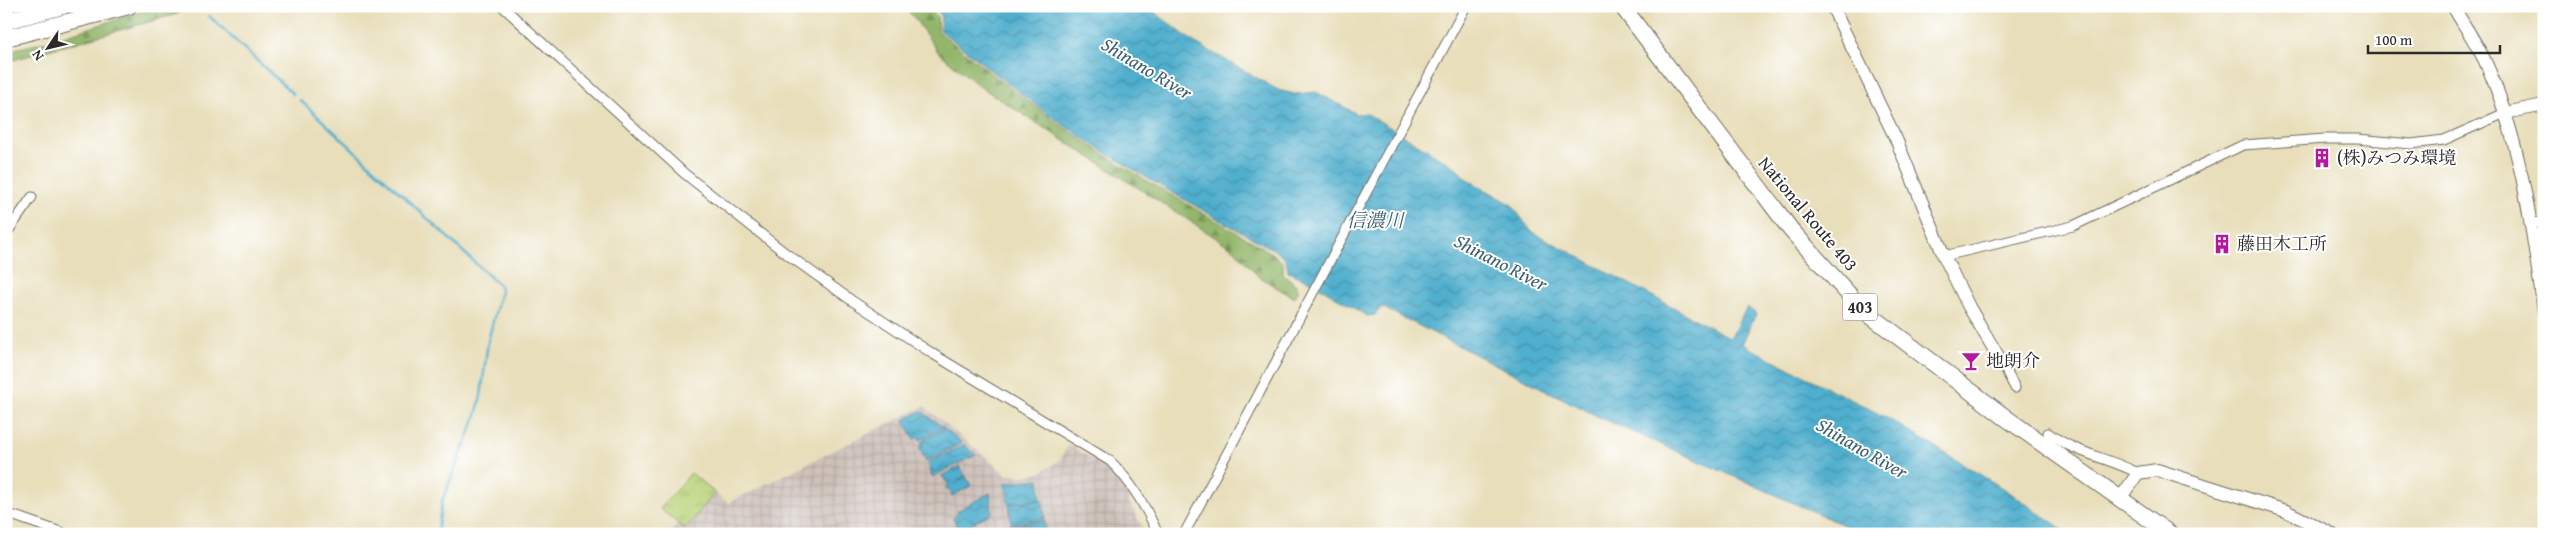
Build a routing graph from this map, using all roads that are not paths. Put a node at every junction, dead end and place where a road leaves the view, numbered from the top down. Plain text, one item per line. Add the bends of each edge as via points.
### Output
1 (63, 6) edge
2 (129, 6) edge
3 (502, 6) edge
4 (1466, 6) edge
5 (1622, 6) edge
6 (1832, 6) edge
7 (2454, 6) edge
8 (6, 21) edge
9 (6, 38) edge
10 (2544, 105) edge
11 (2505, 113) junction
12 (32, 197) dead end
13 (2538, 223) edge
14 (6, 234) edge
15 (1944, 256) junction
16 (2544, 312) edge
17 (2001, 361) joint
18 (2015, 388) dead end
19 (2048, 432) dead end
20 (2138, 473) junction
21 (2119, 500) junction
22 (6, 513) edge
23 (66, 534) edge
24 (1158, 534) edge
25 (1184, 534) edge
26 (2170, 534) edge
27 (2332, 534) edge

1 - 8 highway
2 - 9 highway
3 - 24 street via 685,174 784,252 933,354 1110,461 1146,507
4 - 25 street
5 - 21 highway, National Route 403 / 403 via 1780,217 1862,309
6 - 15 street via 1896,140
7 - 11 street via 2484,59
10 - 11 street
11 - 13 street
11 - 15 street via 2444,140 2412,144 2358,138 2243,145 2073,226
12 - 14 street
13 - 16 street
15 - 17 street
17 - 18 street
19 - 20 street via 2066,446 2111,460
20 - 21 street
20 - 27 street via 2157,470 2286,511
21 - 26 highway, National Route 403 / 403
22 - 23 street

